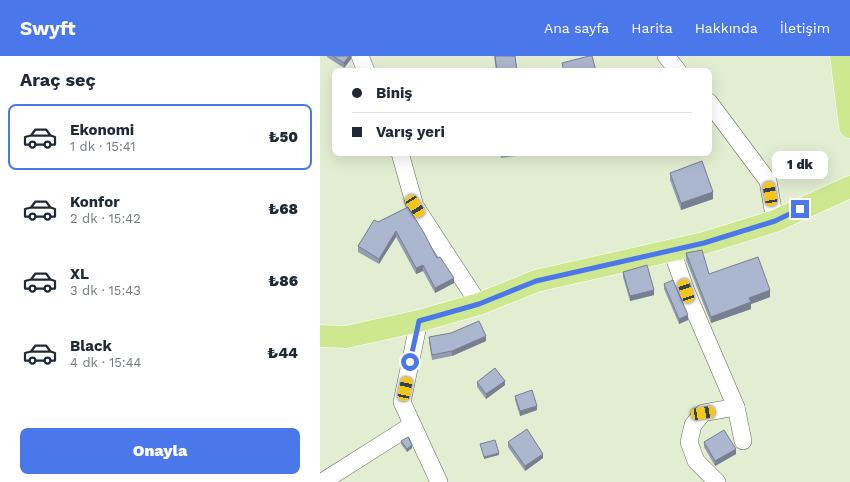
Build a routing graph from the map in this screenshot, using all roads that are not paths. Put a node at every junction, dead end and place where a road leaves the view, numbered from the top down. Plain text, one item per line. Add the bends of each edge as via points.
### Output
1 (360, 56) edge
2 (666, 56) edge
3 (841, 56) edge
4 (365, 68) edge
5 (676, 68) edge
6 (712, 106) edge
7 (850, 127) edge
8 (401, 156) edge
9 (850, 187) edge
10 (775, 221) junction
11 (672, 251) junction
12 (479, 304) junction
13 (419, 321) junction
14 (320, 336) edge
15 (736, 407) junction
16 (412, 425) junction
17 (743, 442) dead end
18 (322, 482) edge
19 (439, 482) edge
20 (718, 482) edge

1 - 4 street
2 - 5 street
3 - 7 main road
6 - 10 street via 768,181
8 - 12 street via 415,206
9 - 10 main road
10 - 11 main road
11 - 12 main road via 536,281
11 - 15 street via 689,298
12 - 13 main road
13 - 14 main road via 346,337
13 - 16 street via 402,402
15 - 17 street
15 - 20 street via 703,413 693,425 689,442 696,461
16 - 18 street
16 - 19 street

